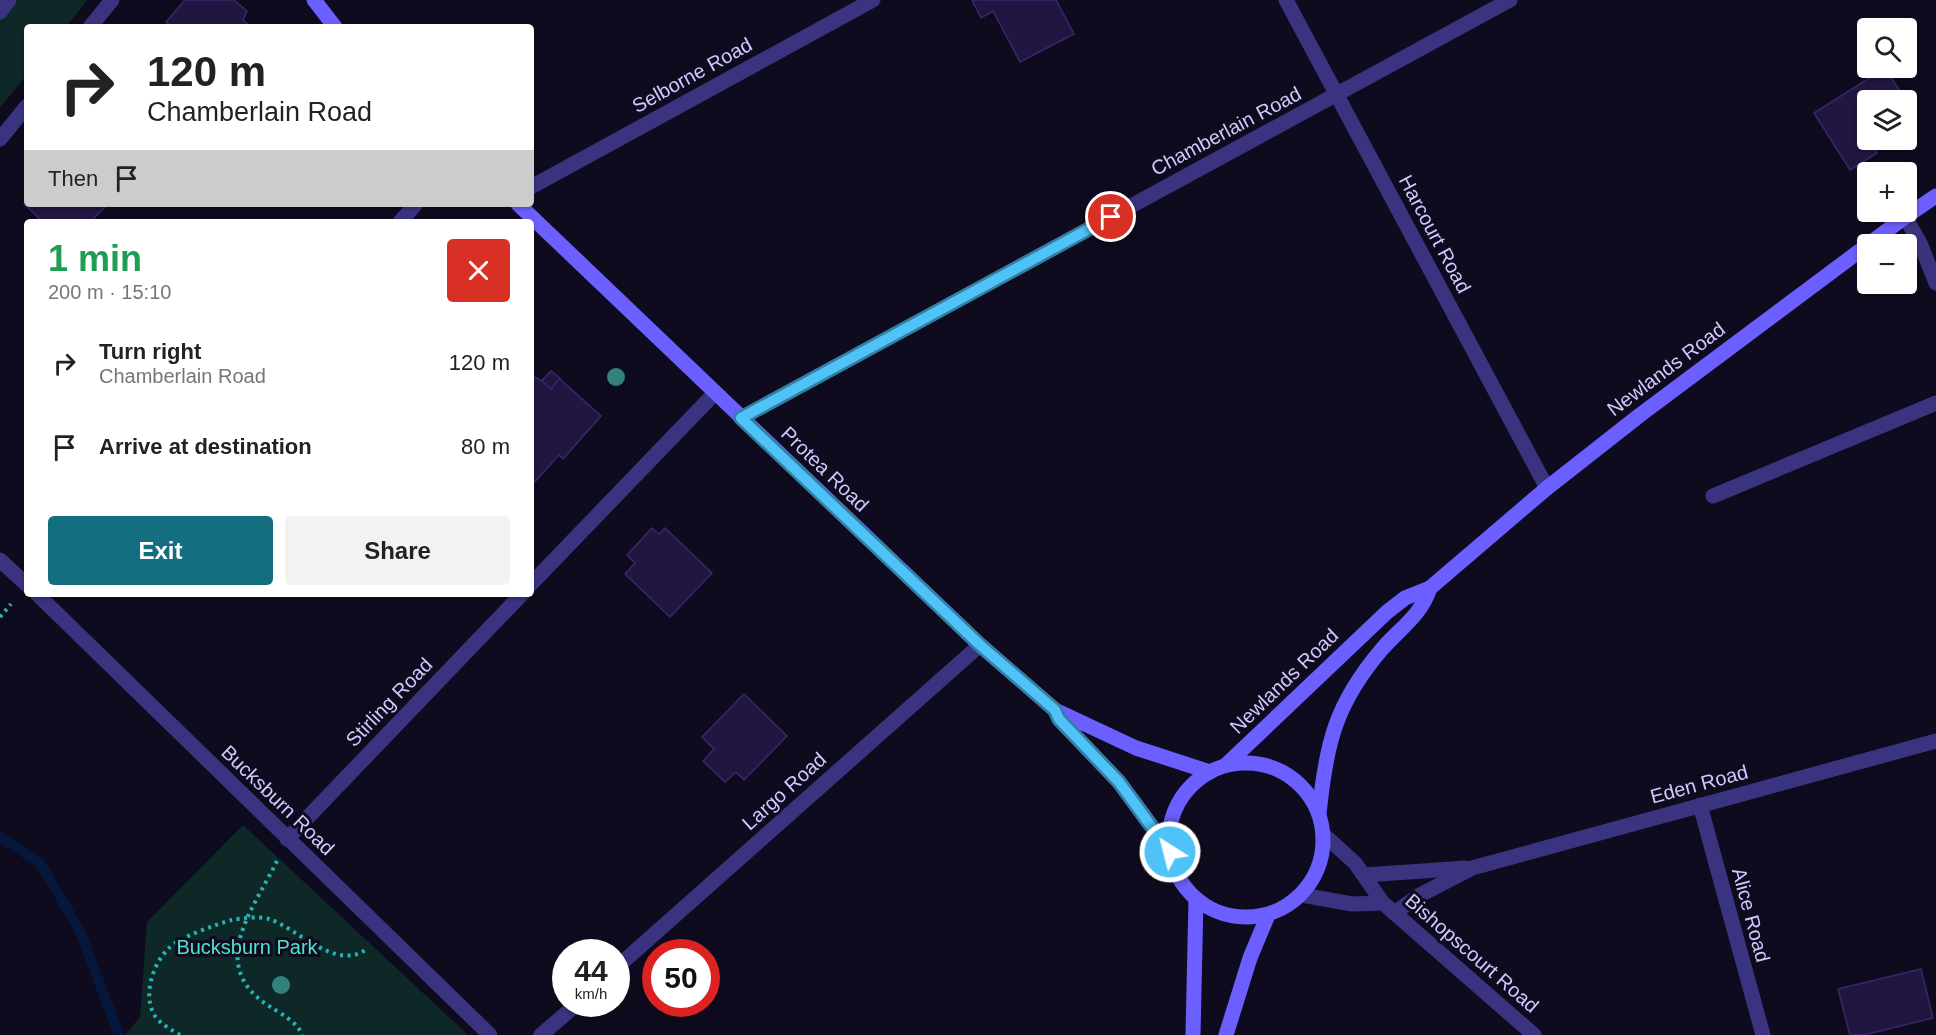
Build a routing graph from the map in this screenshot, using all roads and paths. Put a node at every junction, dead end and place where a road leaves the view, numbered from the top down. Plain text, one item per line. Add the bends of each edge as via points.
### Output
1 (9, 0) edge
2 (112, 0) edge
3 (314, 0) edge
4 (873, 0) edge
5 (1286, 0) edge
6 (1510, 0) edge
7 (0, 12) edge
8 (92, 24) edge
9 (333, 24) edge
10 (1337, 95) junction
11 (24, 109) edge
12 (0, 139) edge
13 (534, 185) edge
14 (1936, 196) edge
15 (413, 207) edge
16 (521, 207) edge
17 (1917, 209) edge
18 (403, 219) edge
19 (534, 219) edge
20 (534, 219) edge
21 (1898, 222) edge
22 (1908, 222) edge
23 (1936, 283) edge
24 (715, 393) junction
25 (1936, 403) edge
26 (741, 418) junction
27 (1547, 488) junction
28 (1713, 496) dead end
29 (0, 560) edge
30 (534, 581) edge
31 (24, 582) edge
32 (1430, 588) junction
33 (40, 597) edge
34 (519, 597) edge
35 (980, 645) junction
36 (1055, 710) junction
37 (1936, 741) edge
38 (1226, 765) junction
39 (1210, 772) junction
40 (1700, 805) junction
41 (1319, 814) junction
42 (1323, 834) junction
43 (287, 839) junction
44 (1170, 852) junction
45 (1472, 868) junction
46 (1365, 875) junction
47 (1302, 895) junction
48 (1196, 899) junction
49 (1389, 908) junction
50 (1268, 915) junction
51 (249, 918) junction
52 (384, 932) junction
53 (630, 956) edge
54 (562, 1017) edge
55 (180, 1035) edge
56 (302, 1035) edge
57 (490, 1035) edge
58 (541, 1035) edge
59 (1193, 1035) edge
60 (1226, 1035) edge
61 (1534, 1035) edge
62 (1763, 1035) edge

1 - 7 street
2 - 8 street
3 - 9 main road
4 - 13 street, Selborne Road
5 - 10 street, Harcourt Road
6 - 10 street, Chamberlain Road
10 - 26 street, Chamberlain Road
10 - 27 street, Harcourt Road
11 - 12 street
14 - 17 main road, Newlands Road
15 - 18 street
16 - 20 main road, Protea Road
19 - 24 main road, Protea Road
21 - 27 main road, Newlands Road
22 - 23 street
24 - 26 main road, Protea Road
24 - 30 street
25 - 28 street
26 - 35 main road, Protea Road
27 - 32 main road, Newlands Road
29 - 31 street
32 - 38 main road, Newlands Road via 1405,598 1387,612
32 - 41 main road, Newlands Road via 1418,613 1383,648 1341,708 1327,750
33 - 43 street, Bucksburn Road
34 - 43 street, Stirling Road
35 - 36 main road, Protea Road
35 - 53 street, Largo Road
36 - 39 main road, Protea Road via 1136,748
36 - 44 main road, Protea Road via 1119,782
37 - 40 street, Eden Road
38 - 39 main road
38 - 41 main road via 1264,765 1288,775 1306,792
39 - 44 main road via 1193,784 1180,801 1172,820
40 - 45 street, Eden Road
40 - 62 street, Alice Road
41 - 42 main road
42 - 46 street, Bishopscourt Road
42 - 47 main road via 1319,867
43 - 51 path
43 - 52 street, Bucksburn Road
44 - 48 main road via 1181,880
45 - 46 street, Eden Road
45 - 49 street, Eden Road
46 - 49 street, Bishopscourt Road
47 - 49 street, Bishopscourt Road
47 - 50 main road
48 - 50 main road via 1230,916
48 - 59 main road
49 - 61 street, Bishopscourt Road
50 - 60 main road
51 - 52 path via 267,918 323,949 346,957 358,956
51 - 55 path via 232,920 169,948 152,973 150,1002 155,1016
51 - 56 path via 236,949 238,971 247,987 301,1030
52 - 57 street, Bucksburn Road
54 - 58 street

